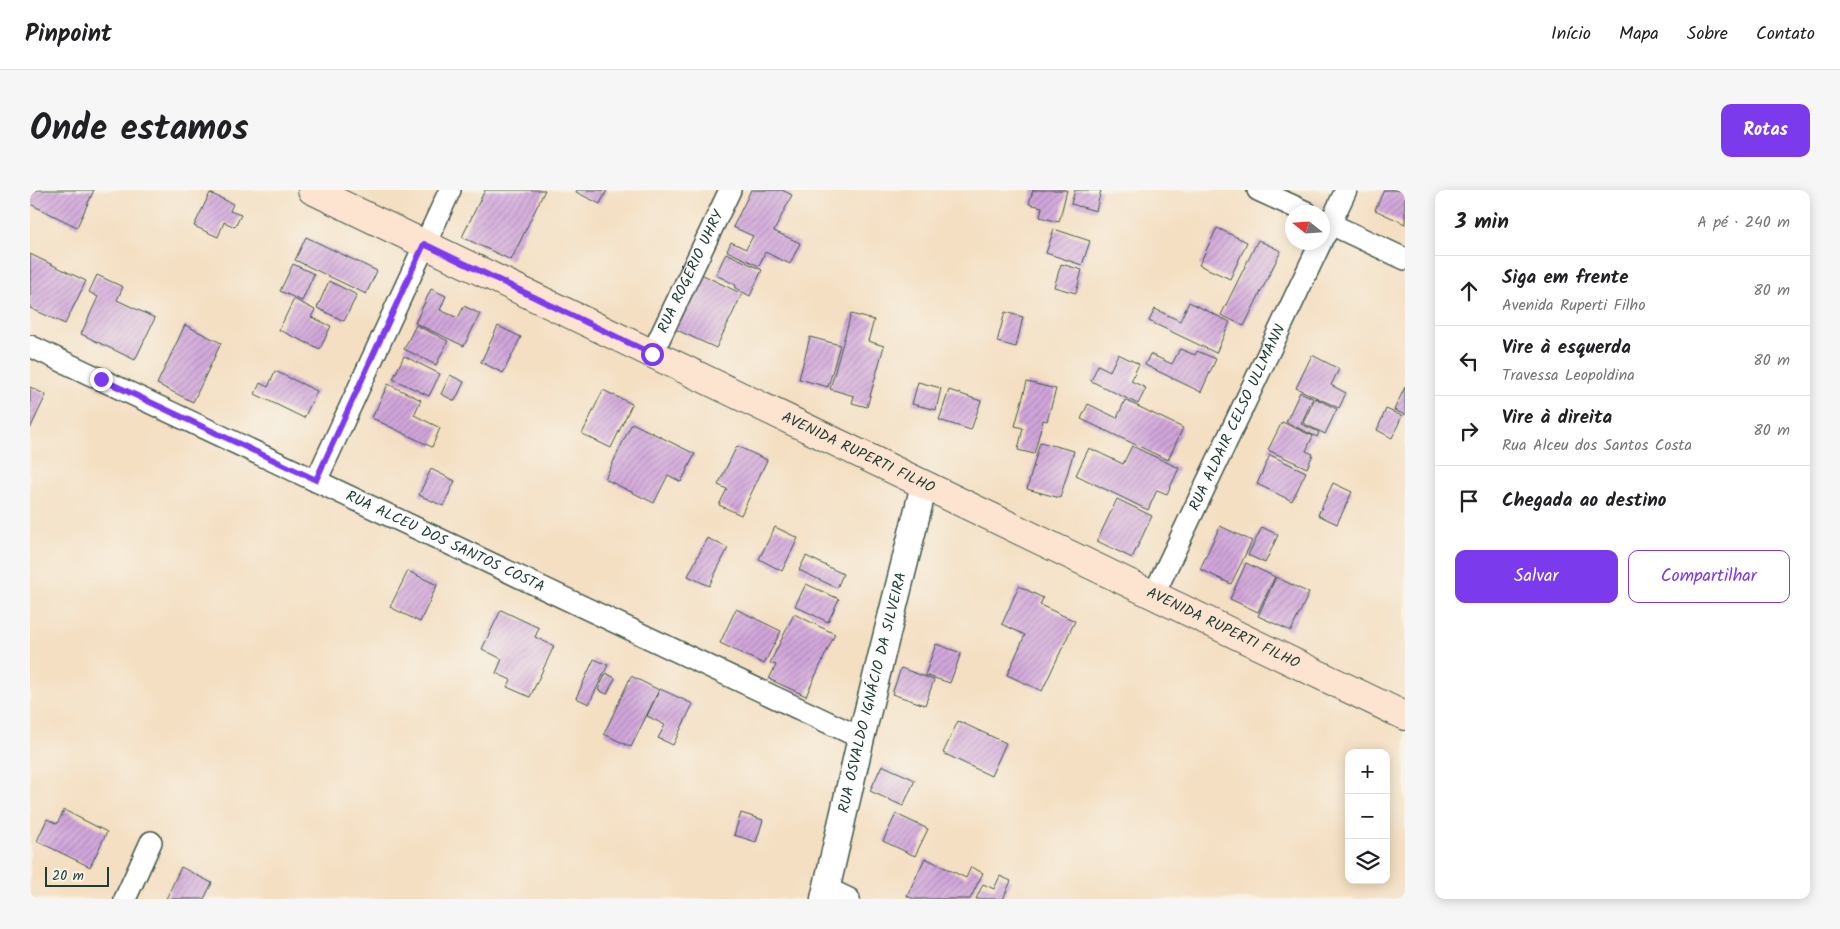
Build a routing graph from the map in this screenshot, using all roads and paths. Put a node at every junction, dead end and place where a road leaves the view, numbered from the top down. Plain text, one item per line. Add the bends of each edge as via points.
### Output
1 (312, 190) edge
2 (450, 190) edge
3 (730, 190) edge
4 (1258, 190) edge
5 (1346, 190) edge
6 (1291, 205) edge
7 (1330, 220) edge
8 (1330, 233) edge
9 (424, 244) junction
10 (1315, 250) edge
11 (1405, 259) edge
12 (30, 346) edge
13 (652, 354) junction
14 (316, 480) junction
15 (924, 485) junction
16 (1154, 594) junction
17 (1405, 716) edge
18 (861, 738) junction
19 (151, 842) dead end
20 (833, 895) edge
21 (125, 899) edge

1 - 9 main road, AVENIDA RUPERTI FILHO
2 - 9 street
3 - 13 street, RUA ROGÉRIO UHRY
4 - 6 street
5 - 7 street, RUA ALDAIR CELSO ULLMANN
8 - 11 street
9 - 13 main road, AVENIDA RUPERTI FILHO
9 - 14 street
10 - 16 street, RUA ALDAIR CELSO ULLMANN
12 - 14 street, RUA ALCEU DOS SANTOS COSTA
13 - 15 main road, AVENIDA RUPERTI FILHO
14 - 18 street, RUA ALCEU DOS SANTOS COSTA
15 - 16 main road, AVENIDA RUPERTI FILHO
15 - 18 street, RUA OSVALDO IGNÁCIO DA SILVEIRA
16 - 17 main road, AVENIDA RUPERTI FILHO
18 - 20 street, RUA OSVALDO IGNÁCIO DA SILVEIRA
19 - 21 street

